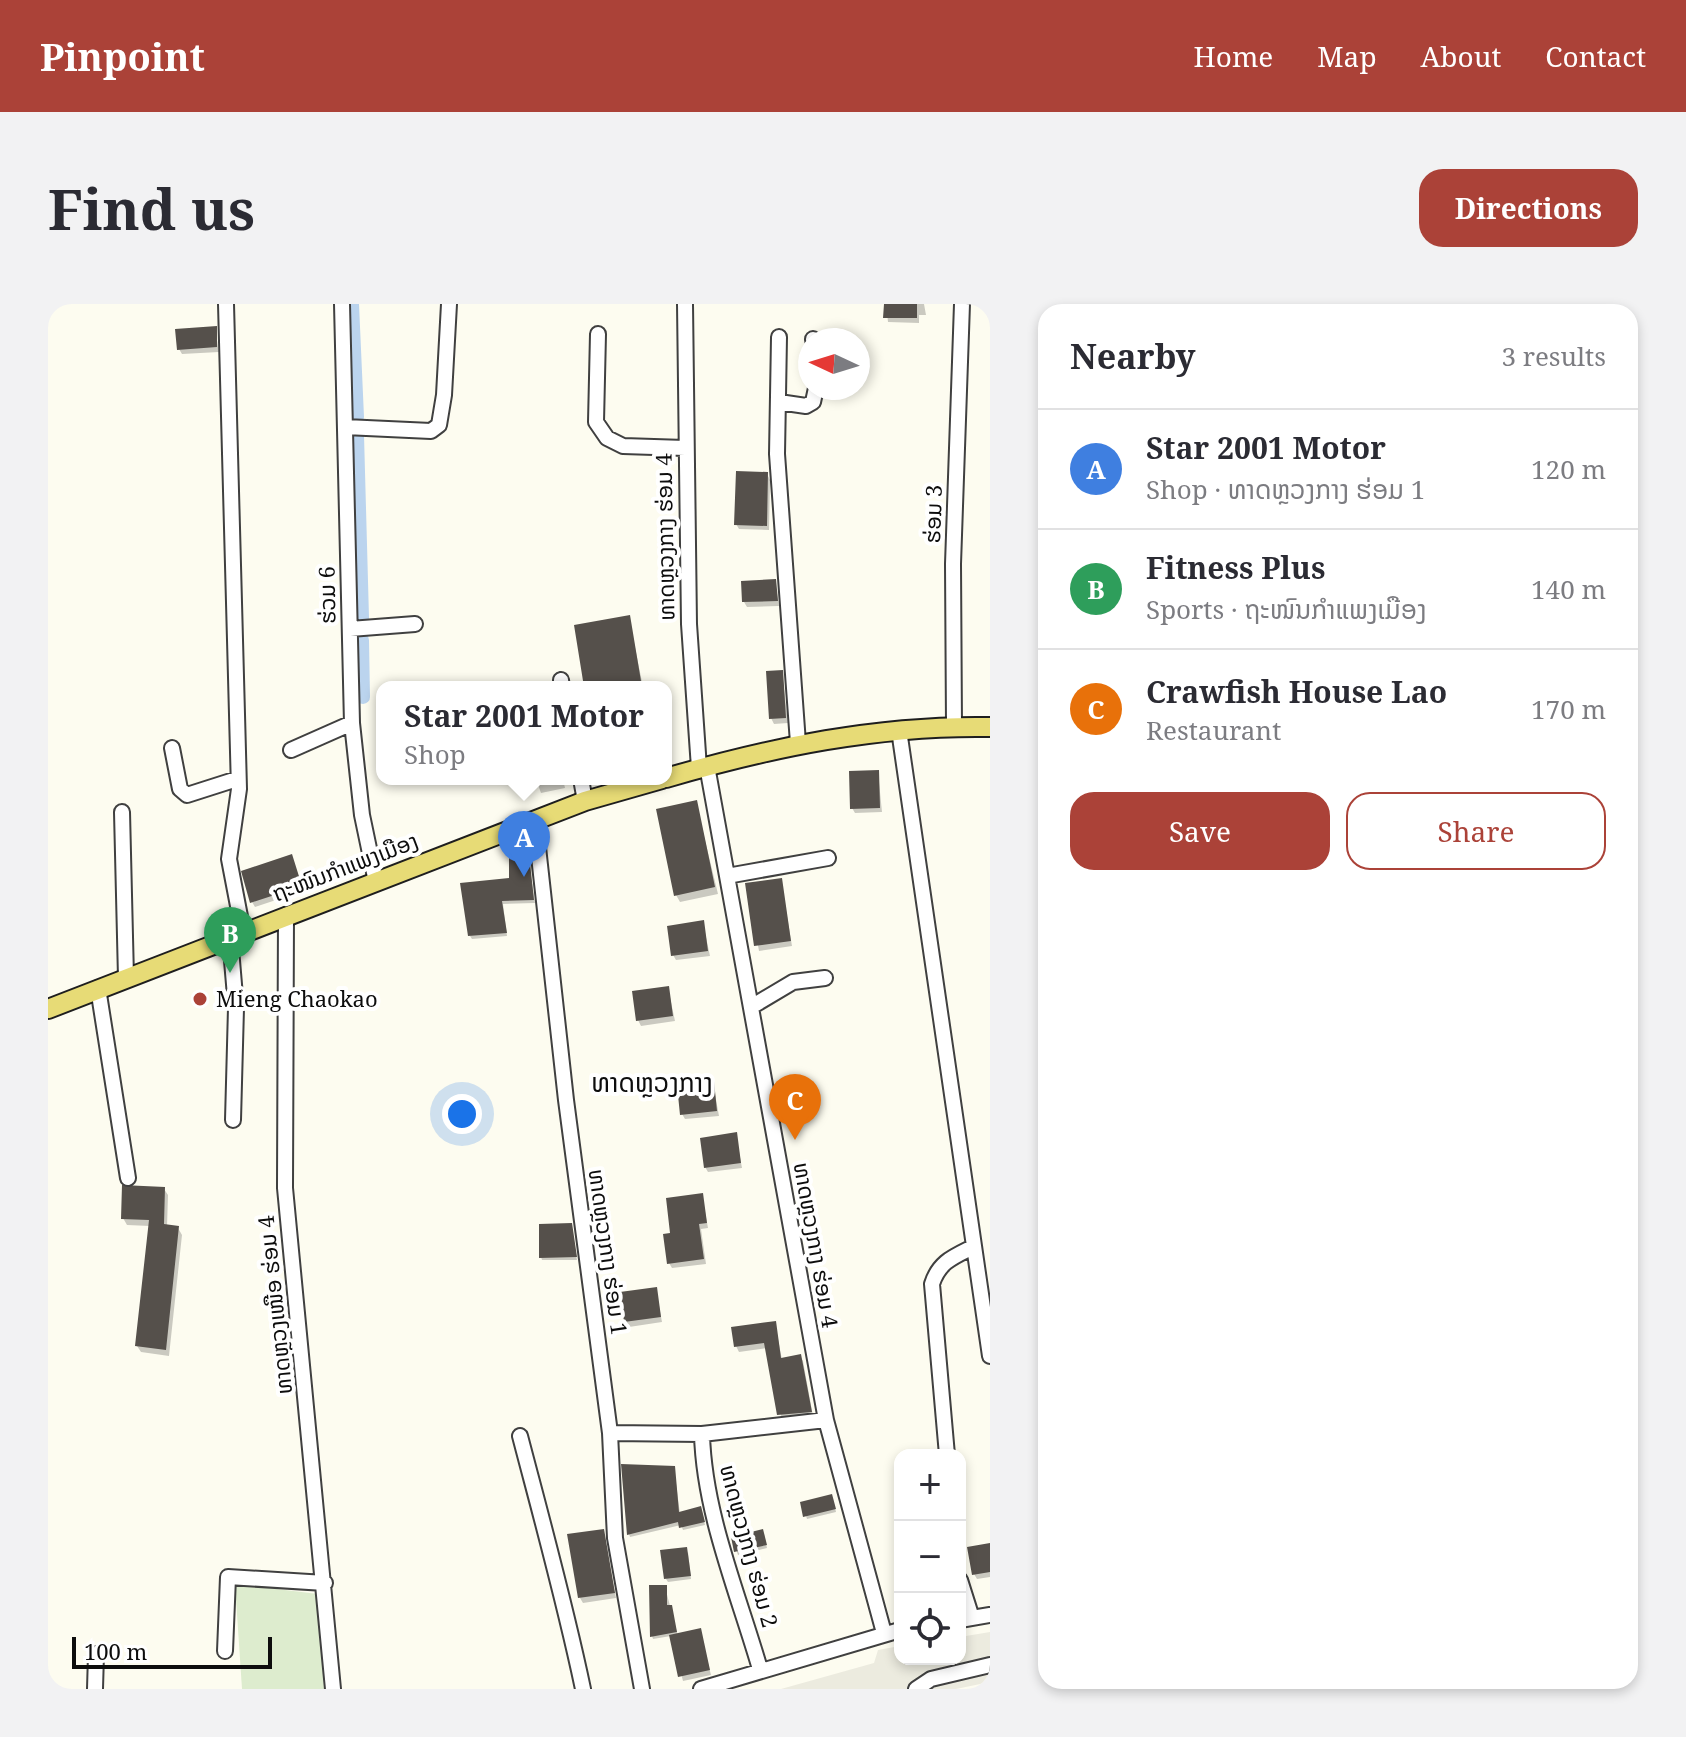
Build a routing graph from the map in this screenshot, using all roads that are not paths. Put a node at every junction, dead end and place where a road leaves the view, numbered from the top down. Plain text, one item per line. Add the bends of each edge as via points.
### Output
1 (226, 304) edge
2 (342, 304) edge
3 (449, 304) edge
4 (685, 304) edge
5 (962, 304) edge
6 (598, 334) dead end
7 (779, 337) dead end
8 (813, 400) edge
9 (779, 402) junction
10 (345, 427) junction
11 (685, 448) junction
12 (415, 624) dead end
13 (350, 629) junction
14 (352, 723) junction
15 (954, 726) junction
16 (990, 727) edge
17 (899, 730) junction
18 (798, 743) junction
19 (172, 748) dead end
20 (291, 750) dead end
21 (703, 767) junction
22 (672, 776) edge
23 (237, 779) junction
24 (582, 785) edge
25 (640, 785) edge
26 (585, 801) junction
27 (122, 812) dead end
28 (535, 820) junction
29 (828, 858) dead end
30 (727, 876) junction
31 (376, 882) junction
32 (286, 915) junction
33 (236, 934) junction
34 (126, 978) junction
35 (825, 978) dead end
36 (98, 988) junction
37 (751, 1007) junction
38 (48, 1009) edge
39 (233, 1120) dead end
40 (128, 1178) dead end
41 (973, 1247) junction
42 (990, 1356) edge
43 (826, 1420) junction
44 (610, 1433) junction
45 (702, 1434) junction
46 (520, 1436) dead end
47 (946, 1449) edge
48 (325, 1583) junction
49 (990, 1615) edge
50 (966, 1619) edge
51 (894, 1631) edge
52 (884, 1633) junction
53 (225, 1651) dead end
54 (96, 1654) dead end
55 (990, 1665) edge
56 (760, 1669) junction
57 (931, 1684) edge
58 (95, 1689) edge
59 (333, 1689) edge
60 (583, 1689) edge
61 (642, 1689) edge
62 (701, 1689) edge
63 (916, 1689) edge

1 - 23 street
2 - 10 street, ຮ່ວມ 6
3 - 10 street via 439,425 431,431
4 - 11 street, ທາດຫຼວງກາງ ຮ່ອມ 4
5 - 15 street, ຮ່ອມ 3 via 953,564
6 - 11 street via 596,422 607,438 623,446
7 - 9 street
8 - 9 street via 806,406
9 - 18 street via 777,454
10 - 13 street, ຮ່ວມ 6
11 - 21 street, ທາດຫຼວງກາງ ຮ່ອມ 4 via 690,638
12 - 13 street
13 - 14 street, ຮ່ວມ 6
14 - 20 street
14 - 31 street, ຮ່ວມ 6
15 - 16 main road, ຖະໜົນກຳແພງເມືອງ
15 - 17 main road, ຖະໜົນກຳແພງເມືອງ
17 - 18 main road, ຖະໜົນກຳແພງເມືອງ
17 - 41 street
18 - 21 main road, ຖະໜົນກຳແພງເມືອງ
19 - 23 street via 180,789 187,795
21 - 22 main road, ຖະໜົນກຳແພງເມືອງ
21 - 30 street, ທາດຫຼວງກາງ ຮ່ອມ 4
23 - 33 street via 229,859
24 - 26 street
25 - 26 main road, ຖະໜົນກຳແພງເມືອງ
26 - 28 main road, ຖະໜົນກຳແພງເມືອງ
27 - 34 street
28 - 31 main road, ຖະໜົນກຳແພງເມືອງ
28 - 44 street, ທາດຫຼວງກາງ ຮ່ອມ 1
29 - 30 street
30 - 37 street, ທາດຫຼວງກາງ ຮ່ອມ 4
31 - 32 main road, ຖະໜົນກຳແພງເມືອງ
32 - 33 main road, ຖະໜົນກຳແພງເມືອງ
32 - 48 street, ທາດຫຼວງເໜືອ ຮ່ອມ 4 via 285,1188
33 - 34 main road, ຖະໜົນກຳແພງເມືອງ
33 - 39 street
34 - 36 main road, ຖະໜົນກຳແພງເມືອງ
35 - 37 street via 793,982
36 - 38 main road, ຖະໜົນກຳແພງເມືອງ
36 - 40 street
37 - 43 street, ທາດຫຼວງກາງ ຮ່ອມ 4
41 - 42 street
41 - 47 street via 944,1261 932,1284
43 - 45 street
43 - 52 street, ທາດຫຼວງກາງ ຮ່ອມ 4
44 - 45 street
44 - 61 street, ທາດຫຼວງກາງ ຮ່ອມ 1 via 615,1538
45 - 56 street, ທາດຫຼວງກາງ ຮ່ອມ 2 via 712,1505
46 - 60 street via 564,1596
48 - 53 street via 228,1577
48 - 59 street, ທາດຫຼວງເໜືອ ຮ່ອມ 4
49 - 50 street
51 - 52 street
52 - 56 street
54 - 58 street
55 - 57 street
56 - 62 street
57 - 63 street

